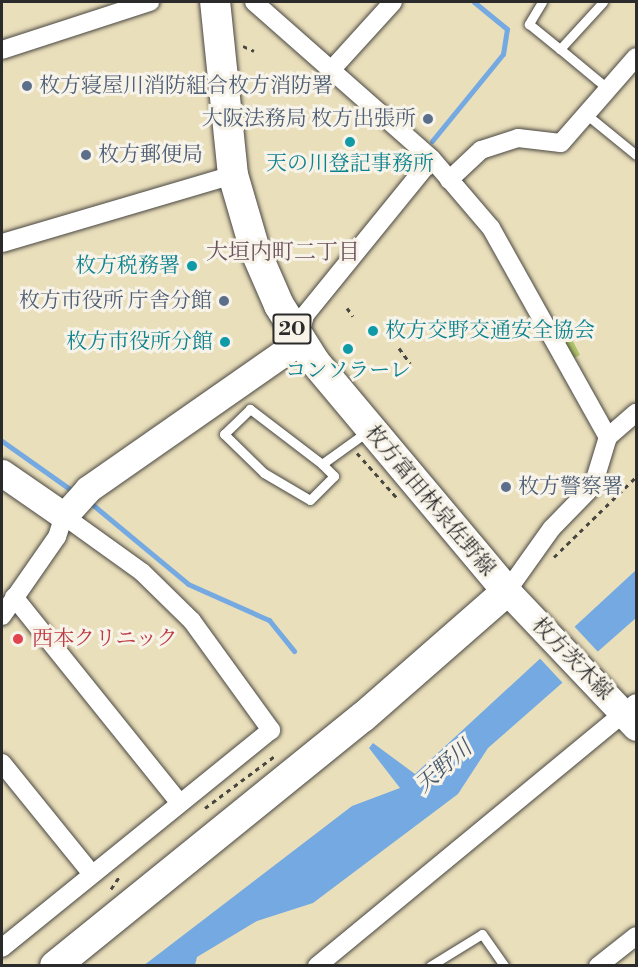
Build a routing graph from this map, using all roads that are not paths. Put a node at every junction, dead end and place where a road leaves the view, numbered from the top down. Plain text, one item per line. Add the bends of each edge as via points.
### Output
1 (150, 2) edge
2 (215, 2) edge
3 (254, 2) edge
4 (393, 2) edge
5 (542, 2) edge
6 (603, 2) edge
7 (560, 49) junction
8 (2, 50) edge
9 (636, 57) edge
10 (333, 68) junction
11 (607, 88) junction
12 (587, 115) junction
13 (636, 154) edge
14 (432, 159) junction
15 (233, 175) junction
16 (449, 180) junction
17 (2, 243) edge
18 (299, 342) junction
19 (636, 413) edge
20 (370, 430) junction
21 (608, 437) junction
22 (322, 464) junction
23 (2, 473) edge
24 (75, 503) junction
25 (507, 591) junction
26 (14, 597) junction
27 (2, 616) edge
28 (628, 712) edge
29 (2, 763) edge
30 (179, 802) junction
31 (92, 874) junction
32 (636, 936) edge
33 (2, 948) edge
34 (55, 966) edge
35 (317, 966) edge
36 (430, 966) edge
37 (504, 966) edge
38 (598, 966) edge

1 - 8 street
2 - 15 main road, 枚方富田林泉佐野線 / 20
3 - 10 street
4 - 10 street
5 - 7 lane via 529,24
6 - 7 lane
7 - 11 lane
9 - 11 street
10 - 14 street
11 - 12 street
12 - 13 lane
12 - 16 street via 561,143 518,138 481,150
14 - 16 street
14 - 18 street via 305,315
15 - 17 street
15 - 18 main road, 枚方富田林泉佐野線 / 20 via 255,250
16 - 21 street via 491,228
18 - 20 main road, 枚方富田林泉佐野線 / 20
18 - 24 street
19 - 21 street
20 - 22 lane
20 - 25 main road, 枚方富田林泉佐野線 / 20
21 - 25 street via 593,486 552,528
22 - 22 lane via 334,476 310,500 264,473 224,434 250,409
23 - 24 street
24 - 26 street via 57,537
24 - 30 street via 192,621 271,730
25 - 28 street, 枚方茨木線
25 - 34 main road, 枚方富田林泉佐野線 via 363,717
26 - 27 street
26 - 30 street
28 - 35 street
29 - 31 street
30 - 31 street
31 - 33 street
32 - 38 street
36 - 37 lane via 482,934

